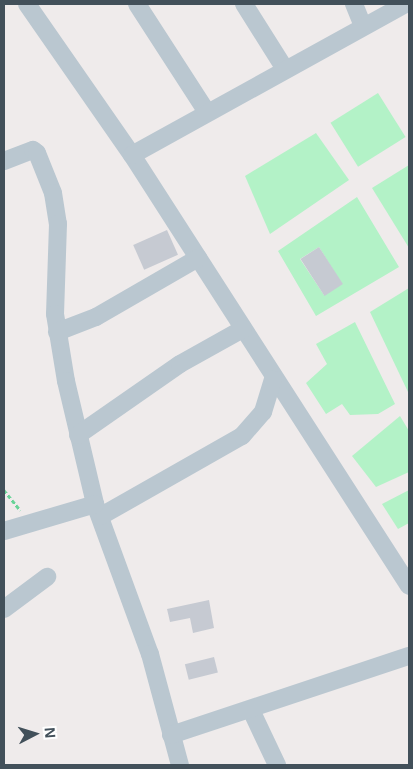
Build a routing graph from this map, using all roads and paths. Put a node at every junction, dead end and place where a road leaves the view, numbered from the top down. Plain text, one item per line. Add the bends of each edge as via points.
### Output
1 (27, 4) edge
2 (137, 4) edge
3 (244, 4) edge
4 (354, 4) edge
5 (406, 4) edge
6 (363, 26) junction
7 (285, 69) junction
8 (207, 112) junction
9 (132, 155) junction
10 (4, 161) edge
11 (198, 258) junction
12 (243, 329) junction
13 (57, 332) junction
14 (273, 380) junction
15 (78, 435) junction
16 (4, 490) edge
17 (98, 510) junction
18 (29, 524) junction
19 (4, 531) edge
20 (47, 577) dead end
21 (409, 586) edge
22 (4, 609) edge
23 (409, 656) edge
24 (252, 710) junction
25 (172, 735) junction
26 (180, 765) edge
27 (277, 765) edge

1 - 9 street
2 - 8 street
3 - 7 street
4 - 6 street
5 - 6 street
6 - 7 street
7 - 8 street
8 - 9 street
9 - 11 street
10 - 13 street via 33,150 37,152 53,193 58,224
11 - 12 street
11 - 13 street via 96,317
12 - 14 street
12 - 15 street via 180,364
13 - 15 street
14 - 17 street via 263,412 242,436
14 - 21 street
15 - 17 street
16 - 18 path
17 - 18 street
17 - 25 street via 150,654
18 - 19 street
20 - 22 street
23 - 24 street
24 - 25 street
24 - 27 street
25 - 26 street

